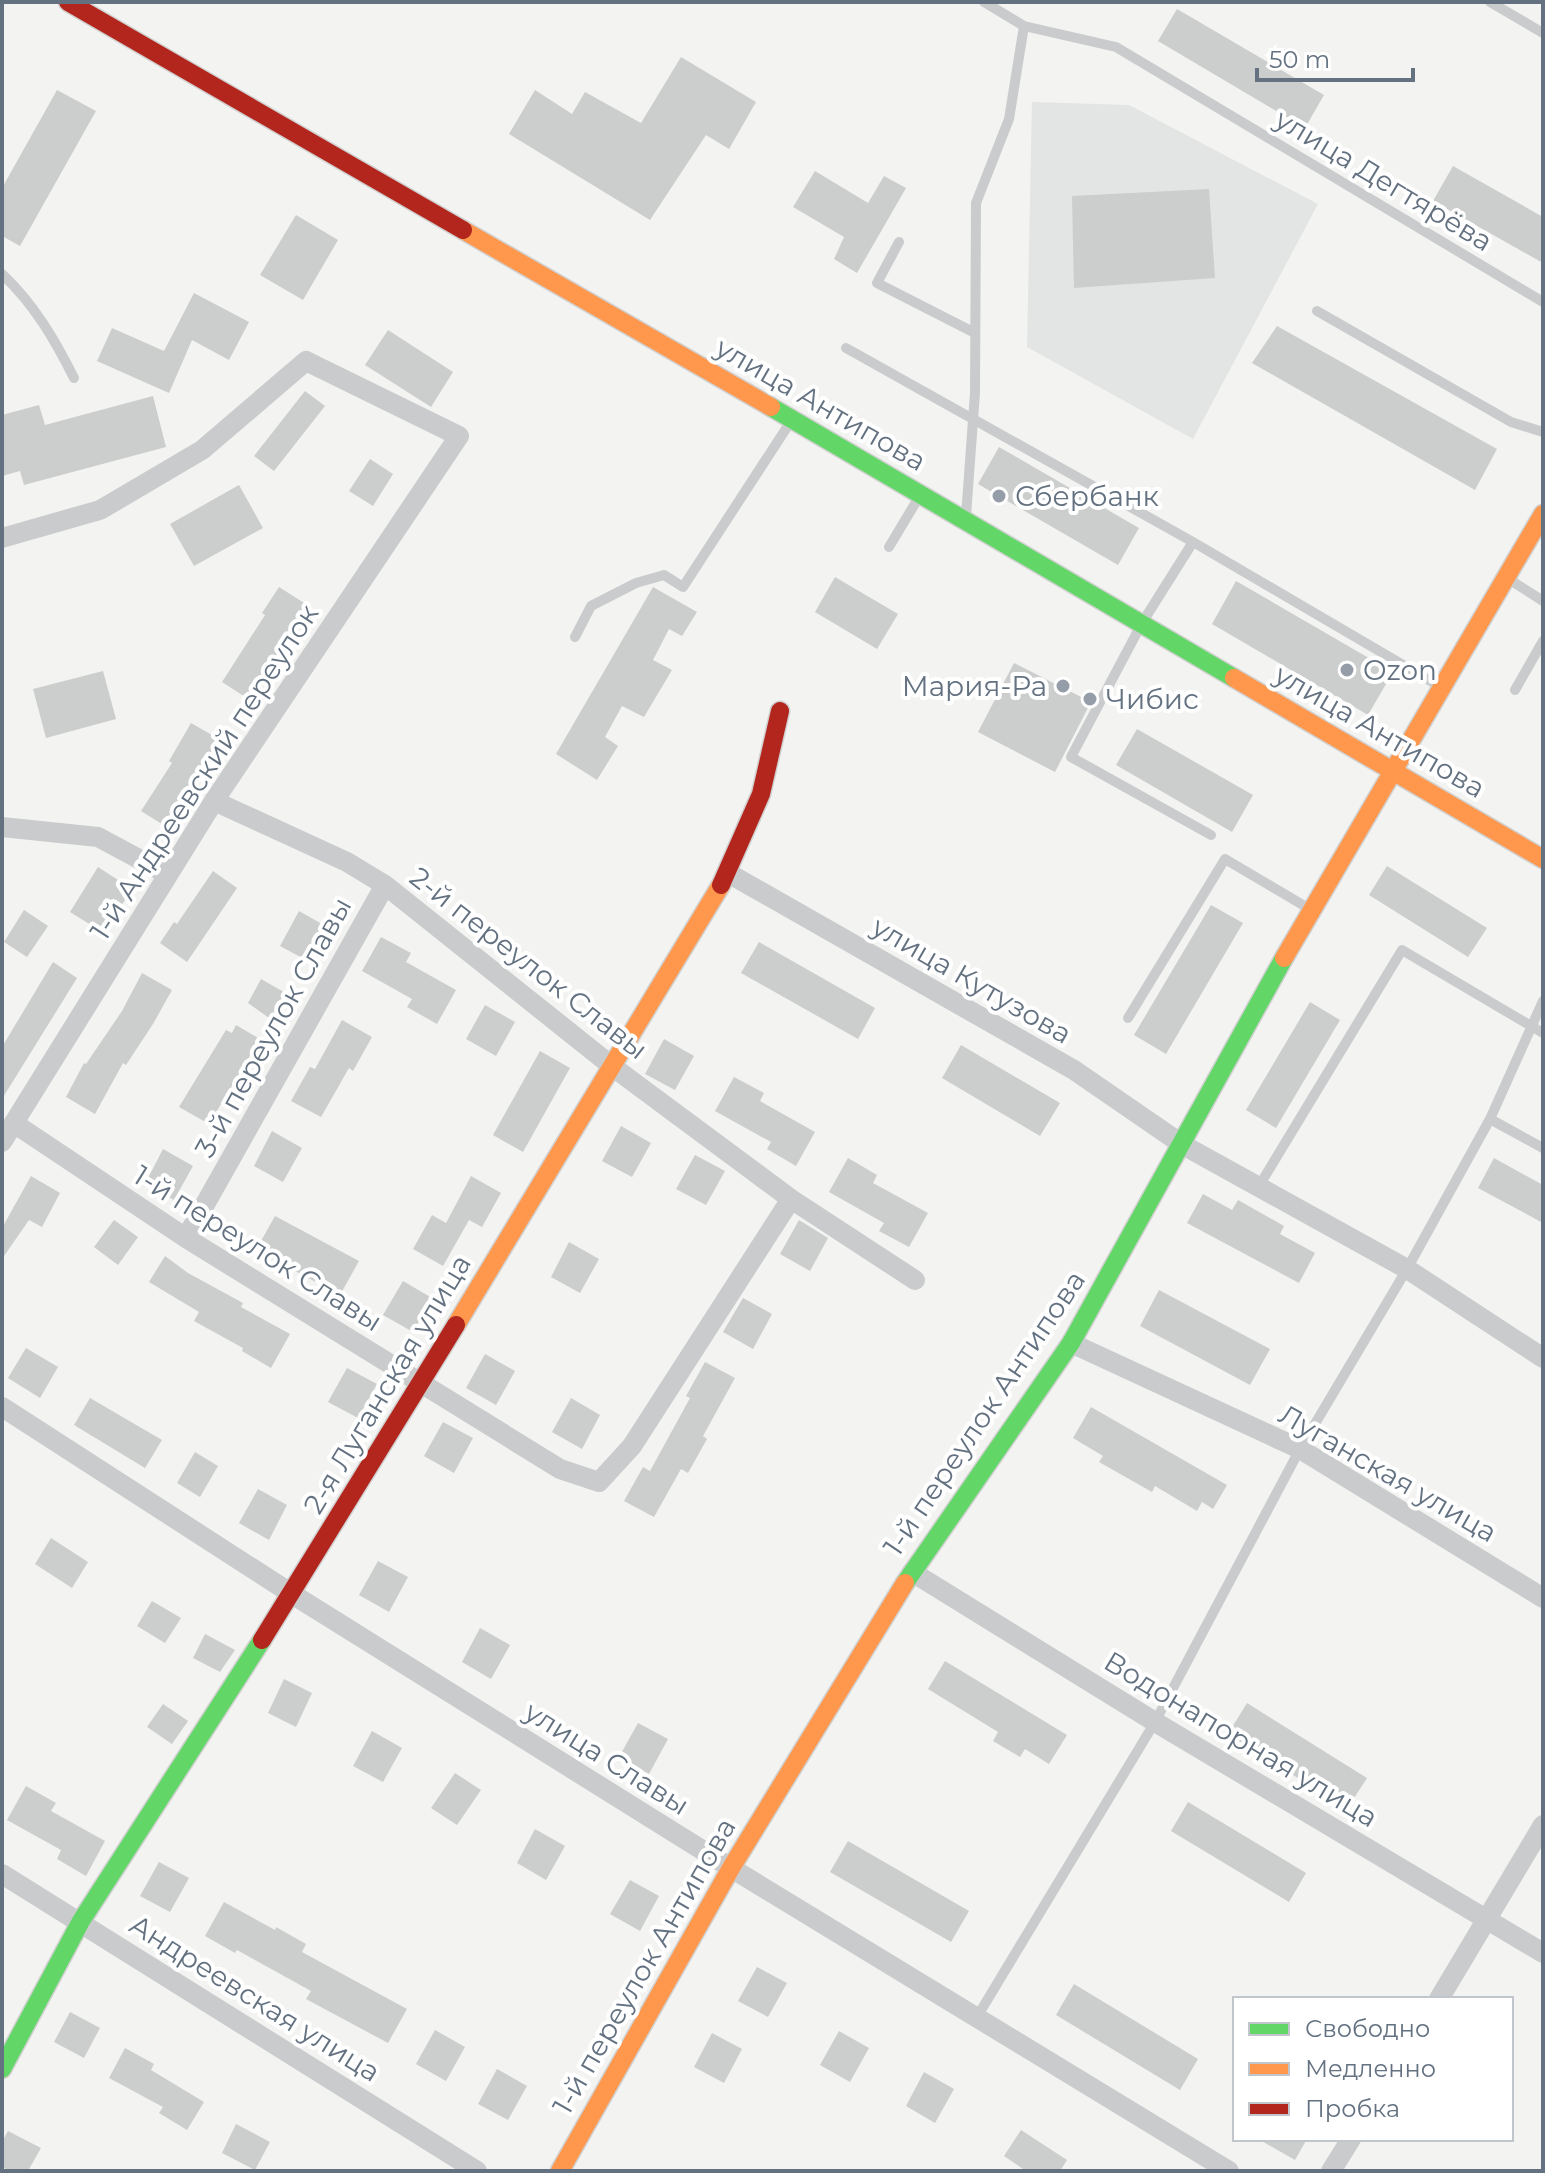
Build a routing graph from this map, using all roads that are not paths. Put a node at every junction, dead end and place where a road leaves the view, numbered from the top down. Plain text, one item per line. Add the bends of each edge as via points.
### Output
1 (68, 2) edge
2 (984, 2) edge
3 (1490, 2) edge
4 (1024, 26) junction
5 (1543, 33) edge
6 (899, 242) dead end
7 (2, 274) edge
8 (1543, 302) edge
9 (1317, 311) dead end
10 (975, 333) junction
11 (846, 348) dead end
12 (74, 378) dead end
13 (792, 419) junction
14 (973, 419) junction
15 (1543, 432) edge
16 (920, 495) junction
17 (1543, 514) edge
18 (966, 522) junction
19 (2, 538) edge
20 (1193, 542) junction
21 (889, 547) dead end
22 (1506, 577) junction
23 (1543, 601) edge
24 (1142, 623) junction
25 (575, 637) dead end
26 (1543, 641) edge
27 (1440, 687) junction
28 (1515, 690) dead end
29 (780, 711) dead end
30 (1391, 771) junction
31 (214, 801) junction
32 (2, 827) edge
33 (1211, 835) dead end
34 (1543, 859) edge
35 (728, 873) junction
36 (167, 874) junction
37 (385, 885) junction
38 (1311, 910) junction
39 (1543, 1001) edge
40 (1128, 1018) dead end
41 (1532, 1025) junction
42 (1543, 1033) edge
43 (613, 1067) junction
44 (1490, 1119) junction
45 (15, 1124) junction
46 (2, 1142) edge
47 (1183, 1145) junction
48 (1543, 1148) edge
49 (1259, 1186) junction
50 (791, 1199) junction
51 (186, 1238) junction
52 (1407, 1269) junction
53 (915, 1280) dead end
54 (1071, 1343) junction
55 (1543, 1358) edge
56 (421, 1382) junction
57 (2, 1407) edge
58 (1300, 1449) junction
59 (912, 1572) junction
60 (292, 1594) junction
61 (1543, 1598) edge
62 (1155, 1722) junction
63 (1542, 1830) edge
64 (731, 1868) junction
65 (2, 1874) edge
66 (1489, 1919) junction
67 (81, 1921) junction
68 (1543, 1953) edge
69 (1440, 1997) edge
70 (977, 2017) junction
71 (2, 2069) edge
72 (1350, 2141) edge
73 (477, 2171) edge
74 (560, 2171) edge
75 (1229, 2171) edge
76 (1331, 2171) edge

1 - 13 main road, улица Антипова
2 - 4 lane, улица Дегтярёва
3 - 5 lane
4 - 8 lane, улица Дегтярёва via 1116,47
4 - 10 lane via 1009,119 976,203
6 - 10 lane via 877,283
7 - 12 lane via 53,337
9 - 15 lane via 1511,422
10 - 14 lane
11 - 14 lane
13 - 16 main road, улица Антипова
13 - 25 lane via 683,587 664,575 636,583 591,606
14 - 18 lane
14 - 20 lane
16 - 18 main road, улица Антипова
16 - 21 lane
17 - 22 main road, 1-й переулок Антипова
18 - 24 main road, улица Антипова
19 - 31 street, 1-й Андреевский переулок via 100,510 202,450 306,361 459,436
20 - 24 lane
20 - 27 lane
22 - 23 lane
22 - 27 main road, 1-й переулок Антипова
24 - 30 main road, улица Антипова
24 - 33 lane via 1071,757
26 - 28 lane
27 - 30 main road, 1-й переулок Антипова
29 - 35 main road, 2-я Луганская улица via 761,794
30 - 34 main road, улица Антипова
30 - 38 main road, 1-й переулок Антипова
31 - 36 street, 1-й Андреевский переулок
31 - 37 street, 2-й переулок Славы
32 - 36 street via 98,837
35 - 43 main road, 2-я Луганская улица
35 - 47 street, улица Кутузова via 1074,1070
36 - 45 street, 1-й Андреевский переулок
37 - 43 street, 2-й переулок Славы
37 - 51 street, 3-й переулок Славы
38 - 40 lane via 1225,859
38 - 47 main road, 1-й переулок Антипова
39 - 41 lane
41 - 42 lane
41 - 44 lane
41 - 49 lane via 1402,950
43 - 50 street, 2-й переулок Славы
43 - 56 main road, 2-я Луганская улица
44 - 48 lane
44 - 52 lane
45 - 46 street, 1-й Андреевский переулок
45 - 51 street, 1-й переулок Славы
47 - 49 street, улица Кутузова
47 - 54 main road, 1-й переулок Антипова
49 - 52 street, улица Кутузова
50 - 53 street, 2-й переулок Славы
50 - 56 street, 1-й переулок Славы via 632,1446 599,1482 560,1469
51 - 56 street, 1-й переулок Славы
52 - 55 street, улица Кутузова
52 - 58 lane
54 - 58 street, Луганская улица
54 - 59 main road, 1-й переулок Антипова
56 - 60 main road, 2-я Луганская улица
57 - 60 street, улица Славы
58 - 61 street, Луганская улица
58 - 62 lane
59 - 62 street, Водонапорная улица
59 - 64 main road, 1-й переулок Антипова
60 - 64 street, улица Славы
60 - 67 main road, 2-я Луганская улица
62 - 66 street, Водонапорная улица
62 - 70 lane
63 - 66 street
64 - 70 street, улица Славы
64 - 74 main road, 1-й переулок Антипова
65 - 67 street, Андреевская улица
66 - 68 street, Водонапорная улица
66 - 69 street
67 - 71 main road, 2-я Луганская улица
67 - 73 street, Андреевская улица
70 - 75 street, улица Славы
72 - 76 street

